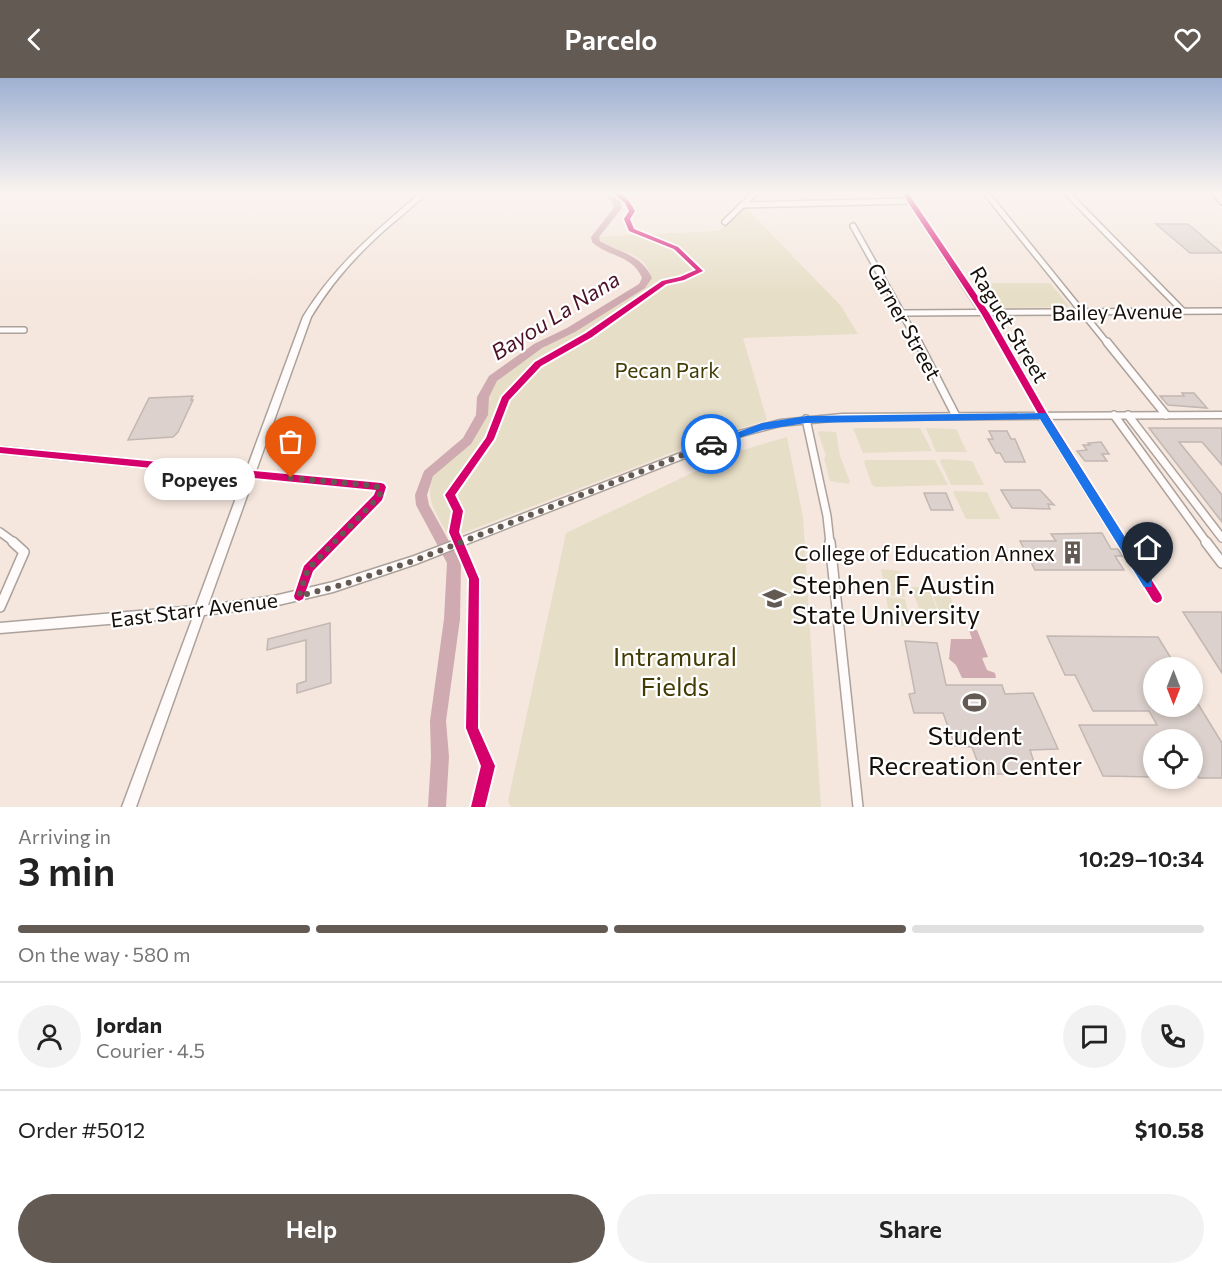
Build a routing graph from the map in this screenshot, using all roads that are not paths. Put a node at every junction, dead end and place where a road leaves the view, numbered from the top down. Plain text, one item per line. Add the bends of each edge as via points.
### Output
1 (385, 227) edge
2 (854, 227) edge
3 (927, 227) edge
4 (1013, 227) edge
5 (1100, 227) edge
6 (1183, 311) junction
7 (1221, 311) edge
8 (1081, 312) junction
9 (903, 313) junction
10 (985, 313) junction
11 (0, 330) edge
12 (24, 330) dead end
13 (1114, 415) junction
14 (1128, 415) junction
15 (1166, 415) junction
16 (1222, 415) edge
17 (956, 416) junction
18 (1043, 416) junction
19 (806, 419) junction
20 (0, 450) edge
21 (248, 474) junction
22 (0, 532) edge
23 (1222, 538) edge
24 (1222, 563) edge
25 (299, 596) junction
26 (1157, 598) dead end
27 (0, 607) edge
28 (199, 611) junction
29 (0, 628) edge
30 (129, 807) edge
31 (858, 807) edge

1 - 21 main road via 349,258 316,302
2 - 9 street, Garner Street
3 - 10 street, Raguet Street
4 - 8 street
5 - 6 street
6 - 7 street, Bailey Avenue
6 - 8 street, Bailey Avenue
8 - 10 street, Bailey Avenue
8 - 15 street
9 - 10 street, Bailey Avenue
9 - 17 street, Garner Street
10 - 18 street, Raguet Street
11 - 12 street
13 - 14 main road, East Starr Avenue
13 - 18 main road, East Starr Avenue
13 - 24 street
14 - 15 main road, East Starr Avenue
14 - 23 street
15 - 16 main road, East Starr Avenue
17 - 18 main road, East Starr Avenue
17 - 19 main road, East Starr Avenue
18 - 26 street, Raguet Street
19 - 25 main road, East Starr Avenue via 735,435 416,560
19 - 31 street via 827,516
20 - 21 street
21 - 25 street via 382,489 379,497 308,569
21 - 28 main road
22 - 27 street via 24,552
25 - 28 main road, East Starr Avenue
28 - 29 main road, East Starr Avenue
28 - 30 main road

